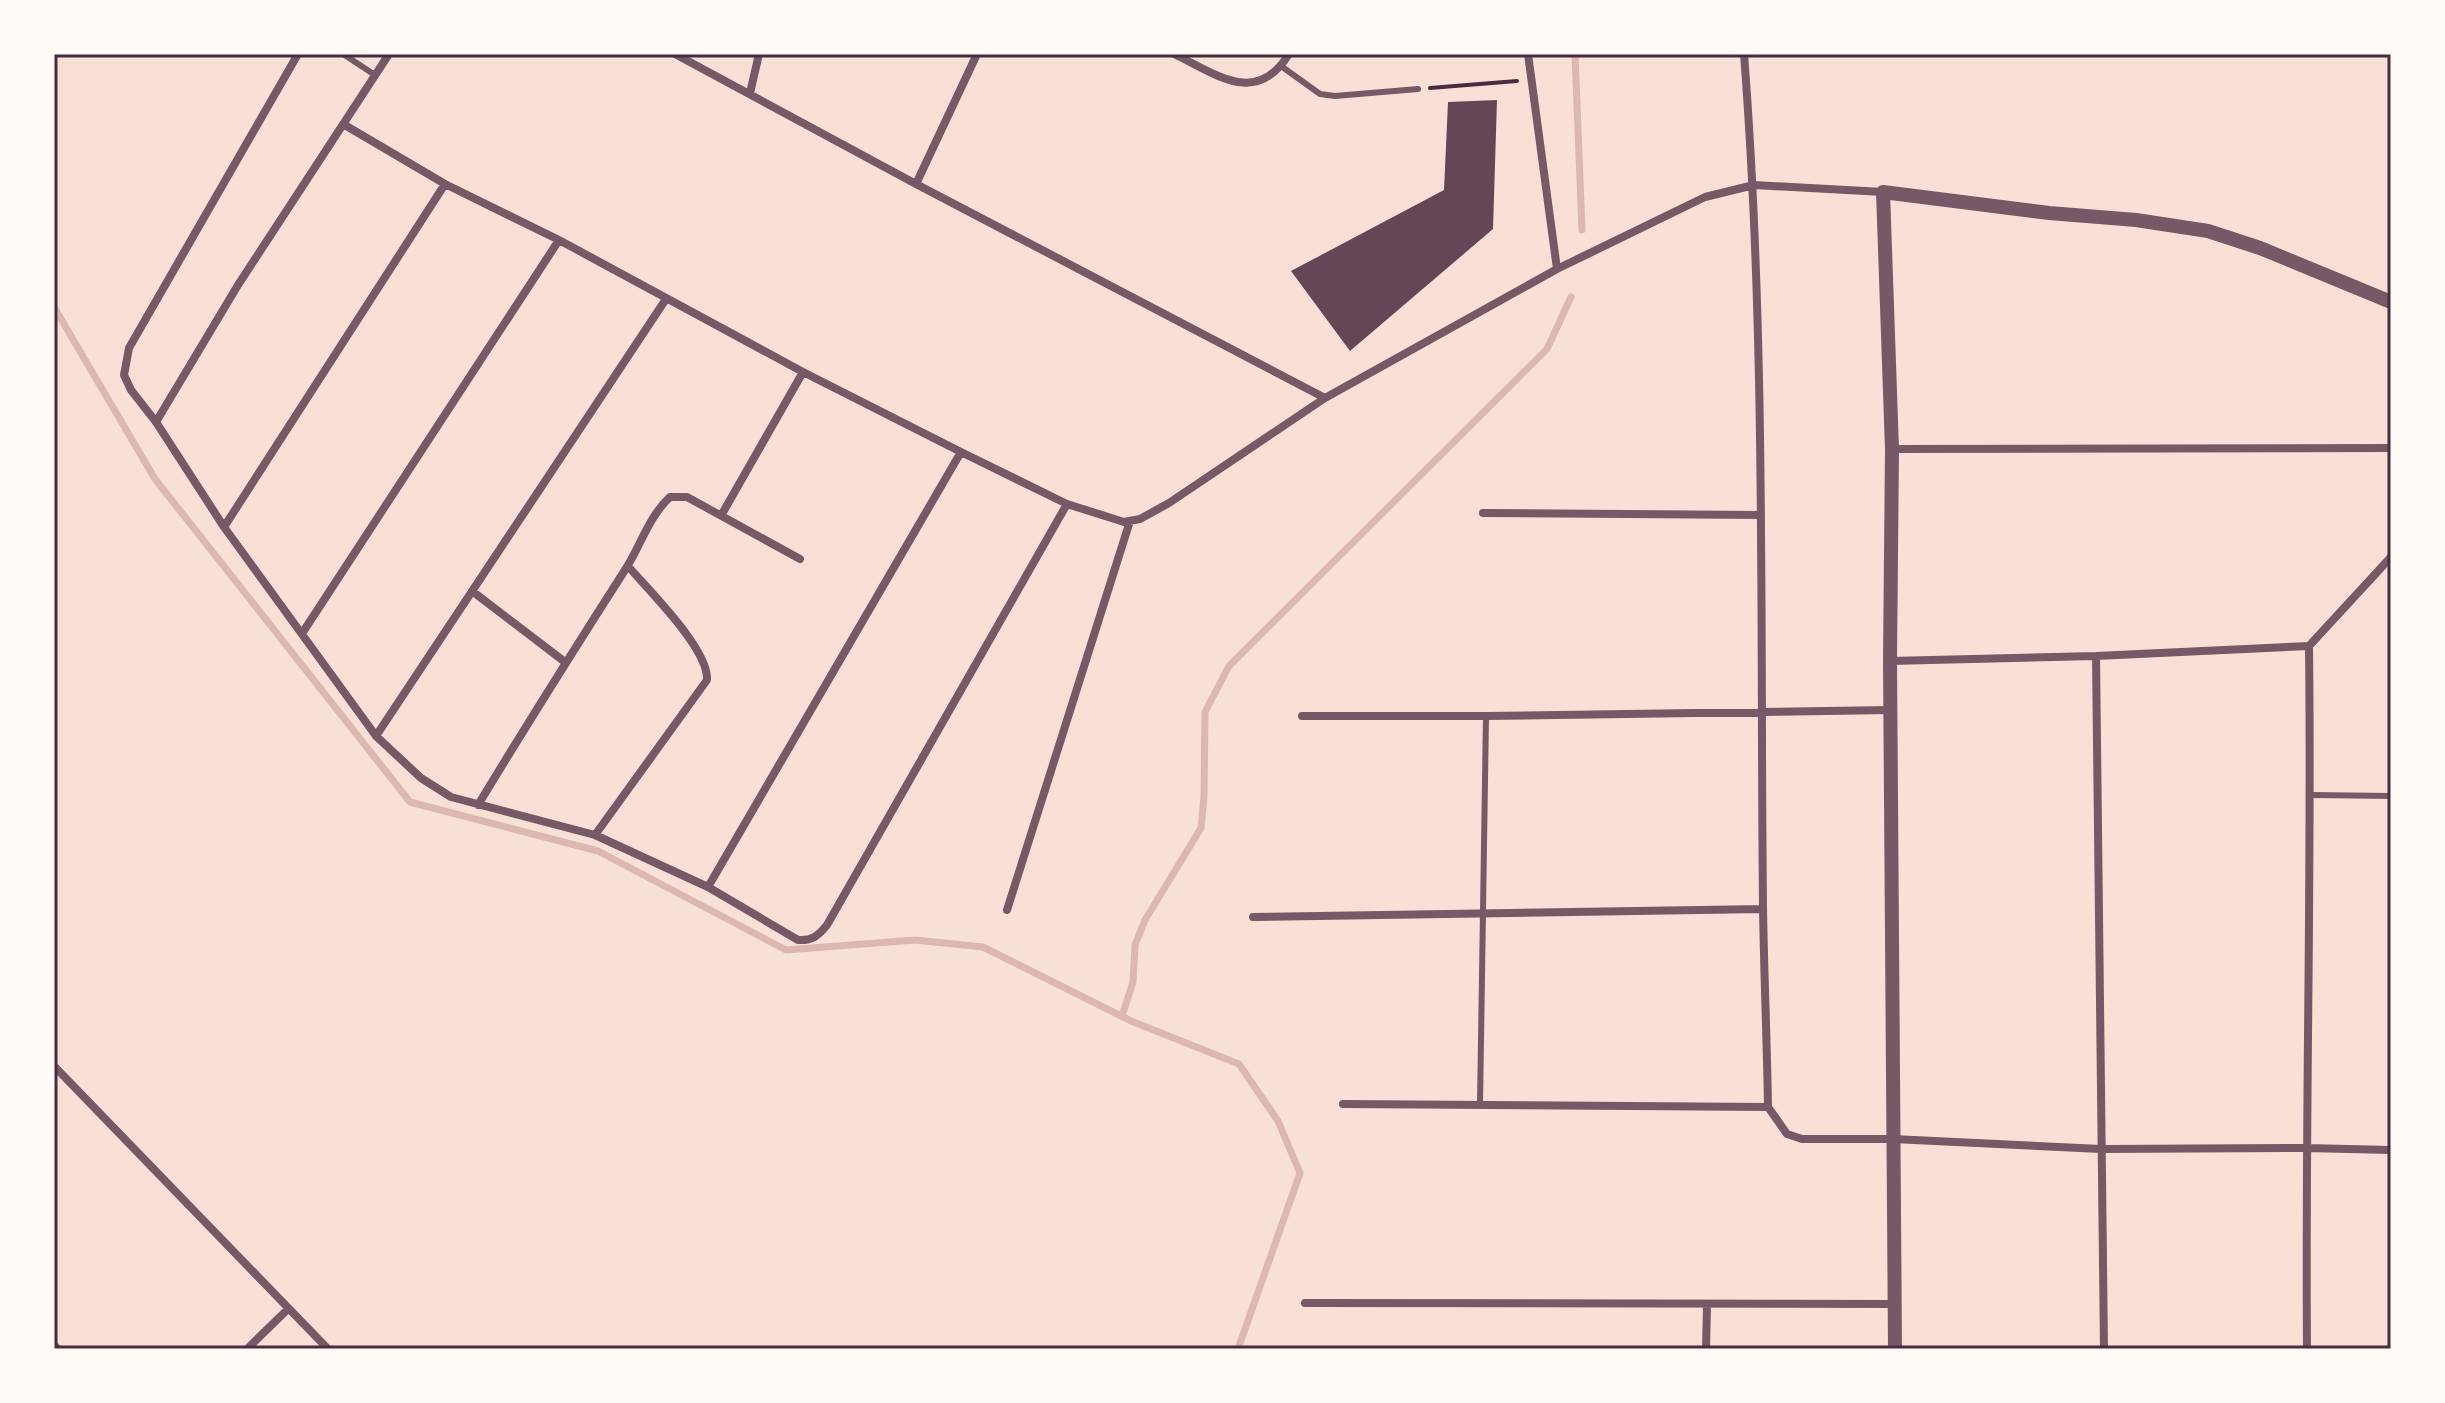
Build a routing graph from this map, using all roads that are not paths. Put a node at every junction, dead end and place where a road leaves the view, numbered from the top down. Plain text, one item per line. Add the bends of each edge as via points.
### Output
1 (298, 54) edge
2 (343, 54) edge
3 (389, 54) edge
4 (675, 54) edge
5 (759, 54) edge
6 (977, 54) edge
7 (1174, 54) edge
8 (1289, 54) edge
9 (1528, 54) edge
10 (1744, 54) edge
11 (1281, 66) junction
12 (375, 75) junction
13 (1418, 89) road end
14 (750, 93) junction
15 (343, 124) junction
16 (445, 184) junction
17 (916, 184) junction
18 (1754, 185) junction
19 (1883, 192) junction
20 (559, 240) junction
21 (1557, 269) junction
22 (666, 299) junction
23 (2391, 302) edge
24 (803, 372) junction
25 (1325, 398) junction
26 (156, 422) junction
27 (2391, 448) edge
28 (1892, 449) junction
29 (961, 452) junction
30 (1067, 504) junction
31 (1483, 513) dead end
32 (722, 514) junction
33 (1761, 515) junction
34 (1130, 521) junction
35 (224, 527) junction
36 (2391, 557) edge
37 (800, 559) dead end
38 (628, 566) junction
39 (472, 591) junction
40 (303, 632) junction
41 (2309, 646) junction
42 (2096, 656) junction
43 (1890, 661) junction
44 (565, 662) junction
45 (1890, 710) junction
46 (1762, 712) junction
47 (1302, 716) dead end
48 (1486, 716) junction
49 (376, 736) junction
50 (2311, 795) junction
51 (2391, 796) edge
52 (478, 805) junction
53 (595, 835) junction
54 (708, 887) junction
55 (1763, 909) junction
56 (1007, 910) dead end
57 (1483, 914) junction
58 (1253, 917) dead end
59 (54, 1066) edge
60 (1343, 1104) dead end
61 (1480, 1105) junction
62 (1768, 1107) junction
63 (1893, 1139) junction
64 (2306, 1148) junction
65 (2101, 1149) junction
66 (2391, 1150) edge
67 (1305, 1303) dead end
68 (1895, 1304) junction
69 (1707, 1305) junction
70 (288, 1309) junction
71 (247, 1349) edge
72 (328, 1349) edge
73 (1706, 1349) edge
74 (1895, 1349) edge
75 (2104, 1349) edge
76 (2307, 1349) edge

1 - 26 street via 129,348 124,375
2 - 12 lane
3 - 12 street
4 - 14 street
5 - 14 street
6 - 17 street
7 - 11 street via 1239,84 1263,80
8 - 11 street
9 - 21 street
10 - 18 street
11 - 13 lane via 1320,94
12 - 15 street
14 - 17 street
15 - 16 street
15 - 26 street
16 - 20 street
16 - 35 street
17 - 25 street
18 - 19 street
18 - 21 street via 1705,197
18 - 33 street
19 - 23 street via 2208,231
19 - 28 street
20 - 22 street
20 - 40 street
21 - 25 street
22 - 24 street
22 - 39 street
24 - 29 street
24 - 32 street
25 - 34 street via 1169,503
26 - 35 street
27 - 28 street
28 - 43 street
29 - 30 street
29 - 54 street
30 - 34 street
30 - 54 street via 819,935 798,940
31 - 33 street
32 - 37 street
32 - 38 street via 687,497 670,497
33 - 46 street
34 - 56 street
35 - 40 street
36 - 41 street
38 - 44 street
38 - 53 street via 695,645 707,680
39 - 44 street
39 - 49 street
40 - 49 street
41 - 42 street
41 - 50 street
42 - 43 street
42 - 65 street
43 - 45 street
44 - 52 street
45 - 46 street
45 - 63 street
46 - 48 street
46 - 55 street
47 - 48 street
48 - 57 lane
49 - 52 street via 421,778 451,797
50 - 51 lane
50 - 64 street
52 - 53 street
53 - 54 street
55 - 57 street
55 - 62 street
57 - 58 street
57 - 61 lane
59 - 70 street
60 - 61 street
61 - 62 street
62 - 63 street via 1794,1137
63 - 65 street
63 - 68 street
64 - 65 street
64 - 66 street
64 - 76 street
65 - 75 street
67 - 69 street
68 - 69 street
68 - 74 street
69 - 73 street
70 - 71 street
70 - 72 street

